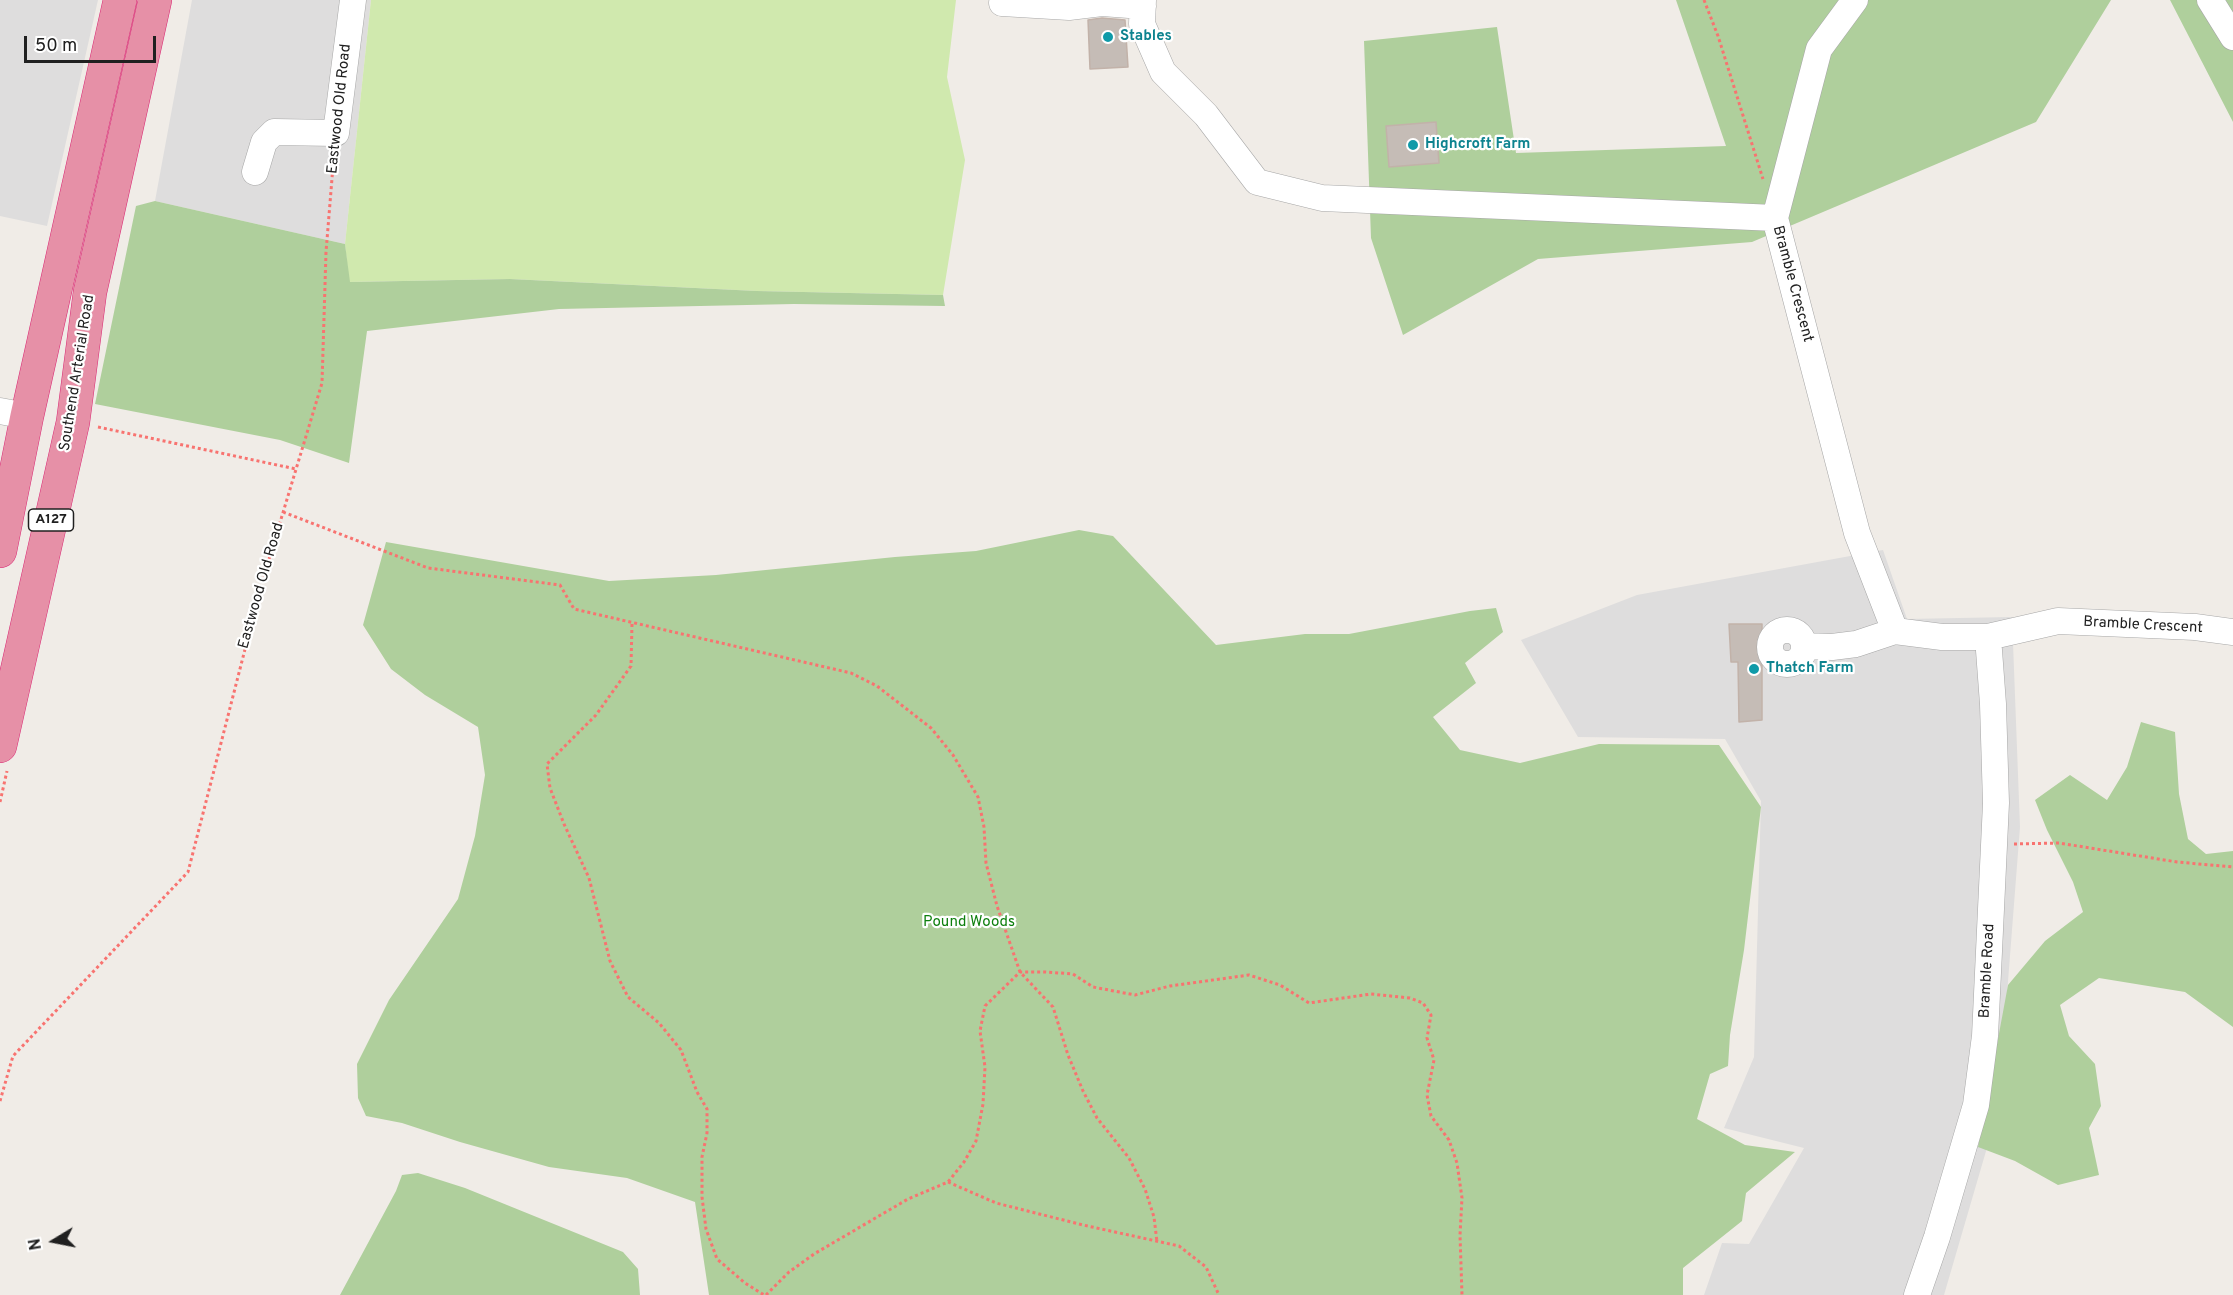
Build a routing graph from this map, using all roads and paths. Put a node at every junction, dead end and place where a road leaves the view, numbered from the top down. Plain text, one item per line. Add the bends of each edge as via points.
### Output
1 (120, 0) edge
2 (155, 0) edge
3 (353, 0) edge
4 (1704, 0) edge
5 (1855, 0) edge
6 (2210, 0) edge
7 (1002, 3) dead end
8 (1143, 3) edge
9 (2233, 37) edge
10 (336, 133) junction
11 (255, 172) dead end
12 (1775, 218) junction
13 (14, 413) edge
14 (73, 422) junction
15 (296, 469) junction
16 (283, 512) junction
17 (0, 551) edge
18 (632, 624) junction
19 (1895, 631) junction
20 (2233, 632) edge
21 (1988, 637) junction
22 (1804, 646) dead end
23 (0, 746) edge
24 (1994, 844) junction
25 (2233, 867) edge
26 (1020, 972) junction
27 (0, 1101) edge
28 (948, 1182) junction
29 (1157, 1242) junction
30 (765, 1295) edge
31 (1219, 1295) edge
32 (1462, 1295) edge
33 (1917, 1295) edge

1 - 13 highway, A127
2 - 14 highway, Southend Arterial Road / A127 via 90,292
3 - 10 street, Eastwood Old Road
4 - 12 path
5 - 12 street via 1818,49
6 - 9 street
7 - 8 street via 1069,7
8 - 12 street, Bramble Crescent via 1142,24 1163,72 1206,115 1257,182 1322,198
10 - 11 street via 274,132 264,142
10 - 15 path, Eastwood Old Road via 326,252 322,383
12 - 19 street, Bramble Crescent via 1857,533
13 - 17 highway, A127
14 - 15 path
14 - 23 highway, Southend Arterial Road / A127
15 - 16 path, Eastwood Old Road
16 - 18 path via 428,568 560,585 574,609
16 - 27 path, Eastwood Old Road via 262,579 188,872 13,1056
18 - 26 path via 851,673 877,686 931,728 978,797 986,863
18 - 30 path via 631,666 596,715 547,764 550,789 589,878 610,961 628,997 659,1023 681,1050 707,1109 702,1197 706,1229 717,1259 745,1284
19 - 21 street, Bramble Crescent
19 - 22 street via 1849,645
20 - 21 street, Bramble Crescent via 2058,621
21 - 24 street, Bramble Road via 1996,803
24 - 25 path via 2059,843
24 - 33 street, Bramble Road via 1985,1036 1976,1105
26 - 28 path via 985,1006 981,1030 983,1104 976,1141
26 - 29 path via 1053,1007 1083,1091 1097,1118 1130,1158 1145,1189
26 - 32 path via 1073,974 1093,987 1135,995 1249,975 1280,985 1309,1003 1371,994 1423,1003 1431,1015 1427,1038 1434,1060 1427,1095 1431,1116 1449,1140 1459,1175
28 - 29 path via 996,1203
28 - 30 path via 908,1199 814,1254
29 - 31 path via 1179,1246 1206,1267

